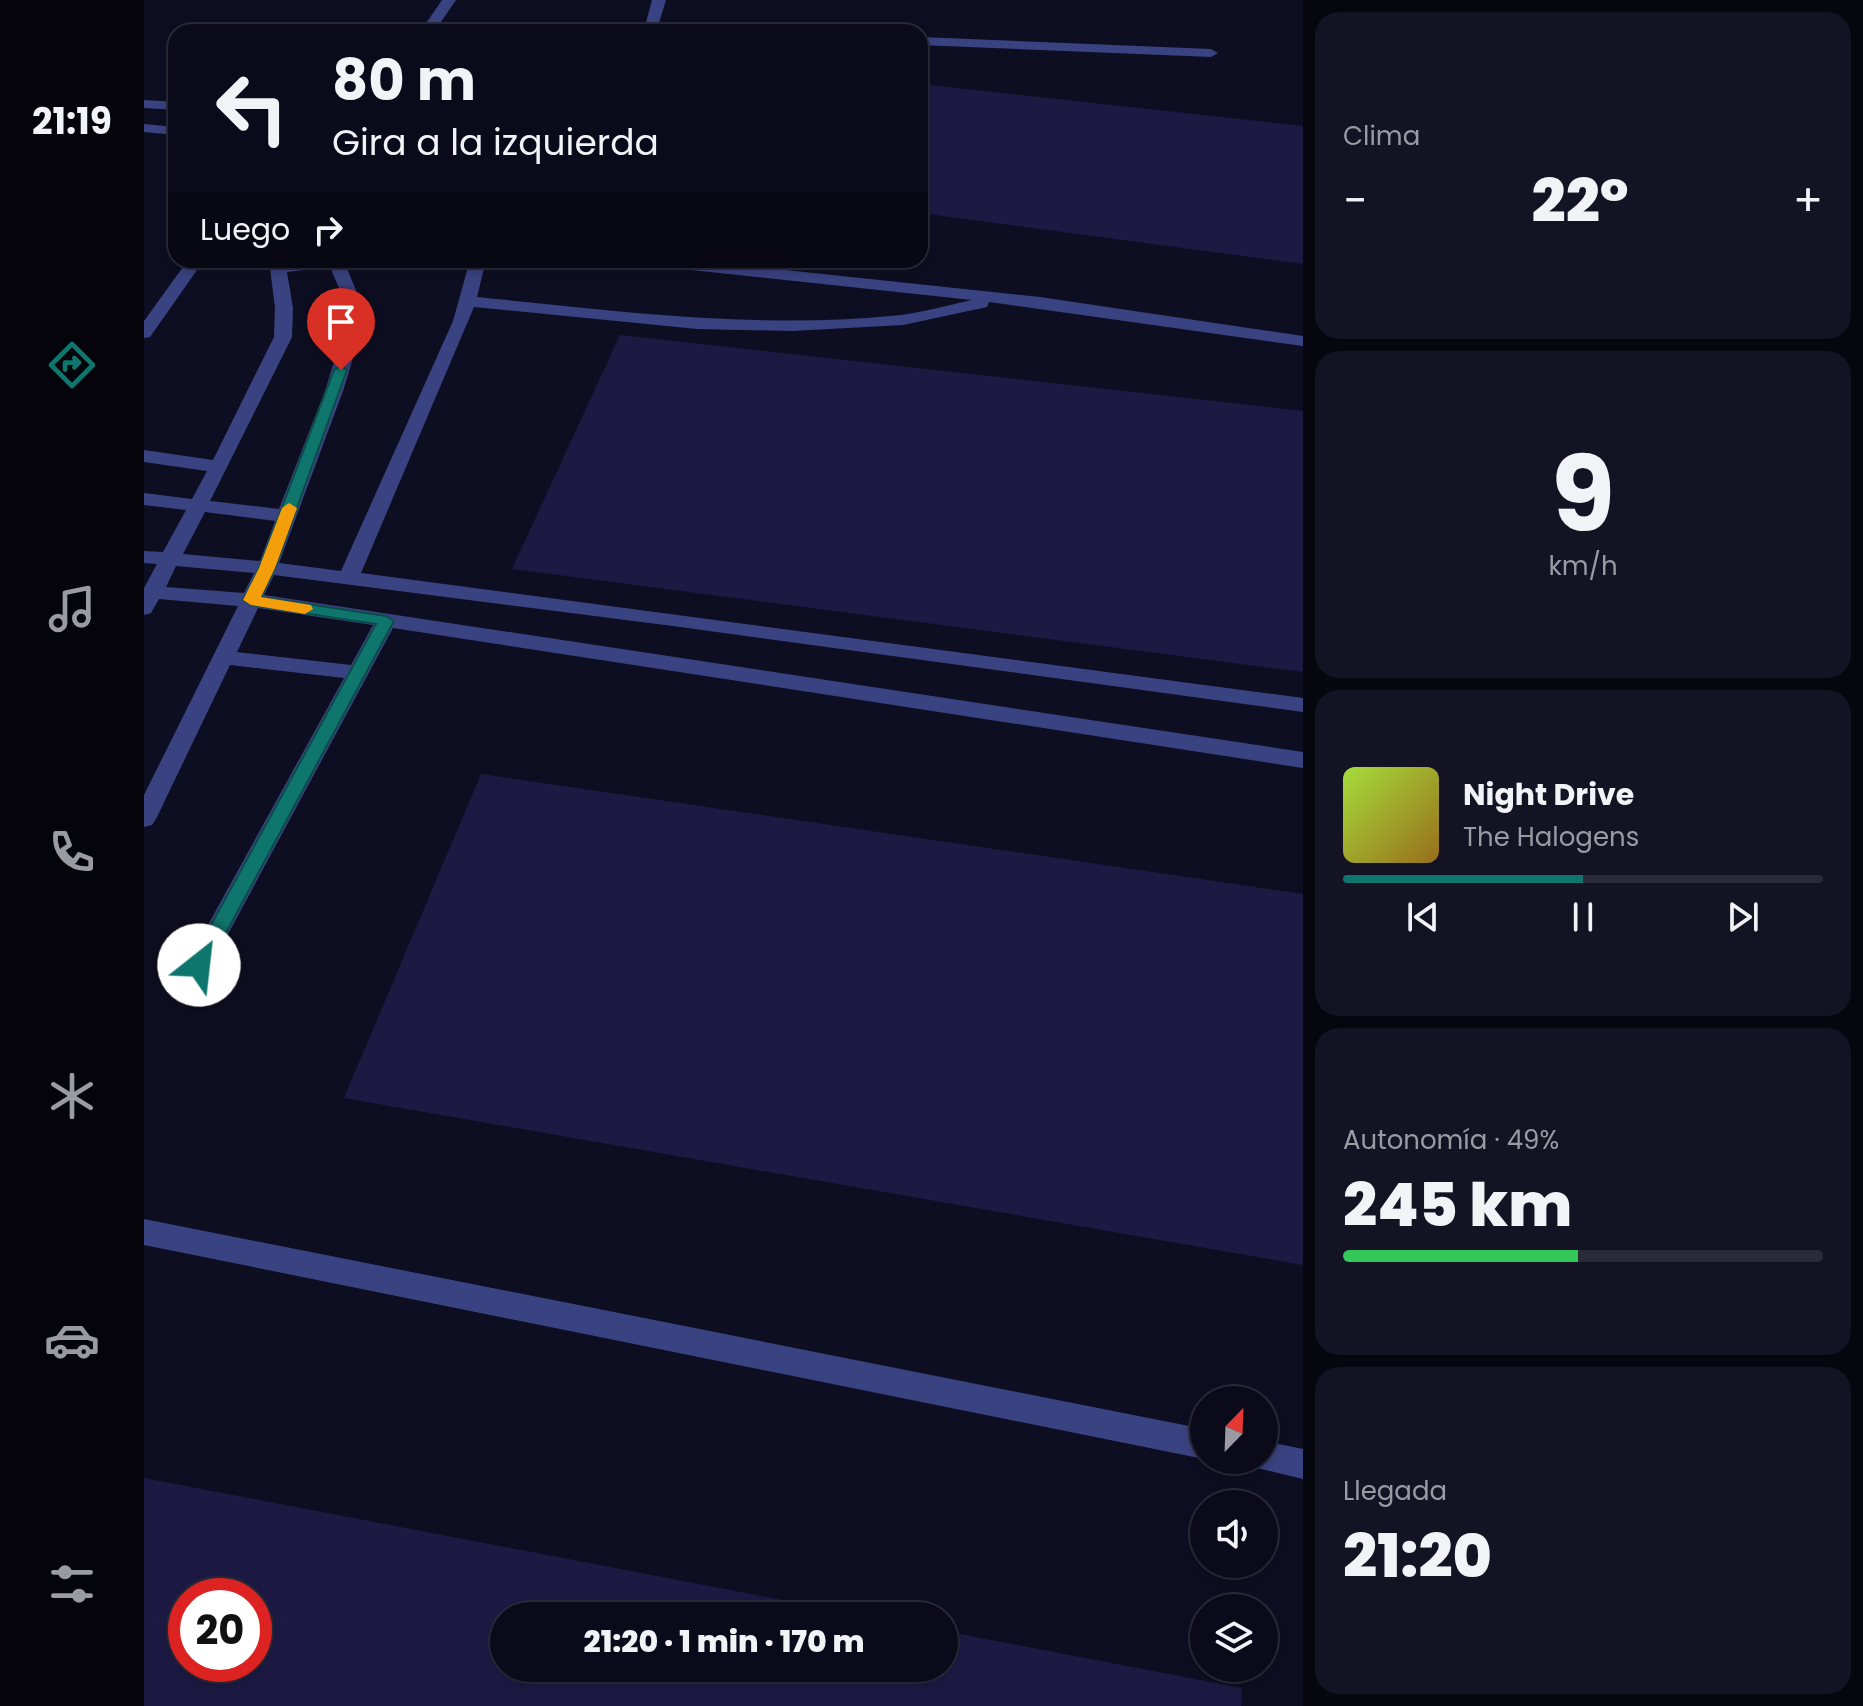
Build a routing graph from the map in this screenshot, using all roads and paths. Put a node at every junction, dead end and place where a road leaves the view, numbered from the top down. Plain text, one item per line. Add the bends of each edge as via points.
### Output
1 (449, 0) edge
2 (659, 0) edge
3 (432, 24) edge
4 (652, 24) edge
5 (928, 41) edge
6 (1211, 53) dead end
7 (144, 104) edge
8 (168, 106) edge
9 (144, 128) edge
10 (168, 130) edge
11 (190, 268) edge
12 (282, 268) edge
13 (344, 268) edge
14 (476, 268) edge
15 (719, 268) edge
16 (1002, 298) junction
17 (467, 301) junction
18 (144, 333) edge
19 (1303, 341) edge
20 (144, 456) edge
21 (220, 467) junction
22 (144, 499) edge
23 (199, 507) junction
24 (286, 516) junction
25 (144, 557) edge
26 (172, 558) junction
27 (267, 568) junction
28 (348, 579) junction
29 (148, 600) edge
30 (251, 600) junction
31 (386, 621) junction
32 (223, 657) junction
33 (358, 673) junction
34 (1303, 705) edge
35 (1303, 760) edge
36 (144, 819) edge
37 (184, 992) dead end
38 (144, 1232) edge
39 (1190, 1441) edge
40 (1278, 1459) edge
41 (1303, 1464) edge

1 - 3 lane
2 - 4 lane
5 - 6 lane
7 - 8 lane
9 - 10 lane
11 - 18 lane
12 - 21 lane via 283,337
13 - 24 lane via 353,329
14 - 17 lane
15 - 16 lane
16 - 17 lane via 903,320 792,326 697,324
16 - 19 lane
17 - 28 lane via 417,429
20 - 21 lane
21 - 23 lane
22 - 23 lane
23 - 24 lane
23 - 26 lane
24 - 27 lane
25 - 26 lane
26 - 27 lane
26 - 29 lane
27 - 28 lane
27 - 30 lane
28 - 34 lane
29 - 30 lane
30 - 31 lane
30 - 32 lane
31 - 33 lane
31 - 35 lane
32 - 33 lane
32 - 36 lane
33 - 37 lane
38 - 39 lane
40 - 41 lane

